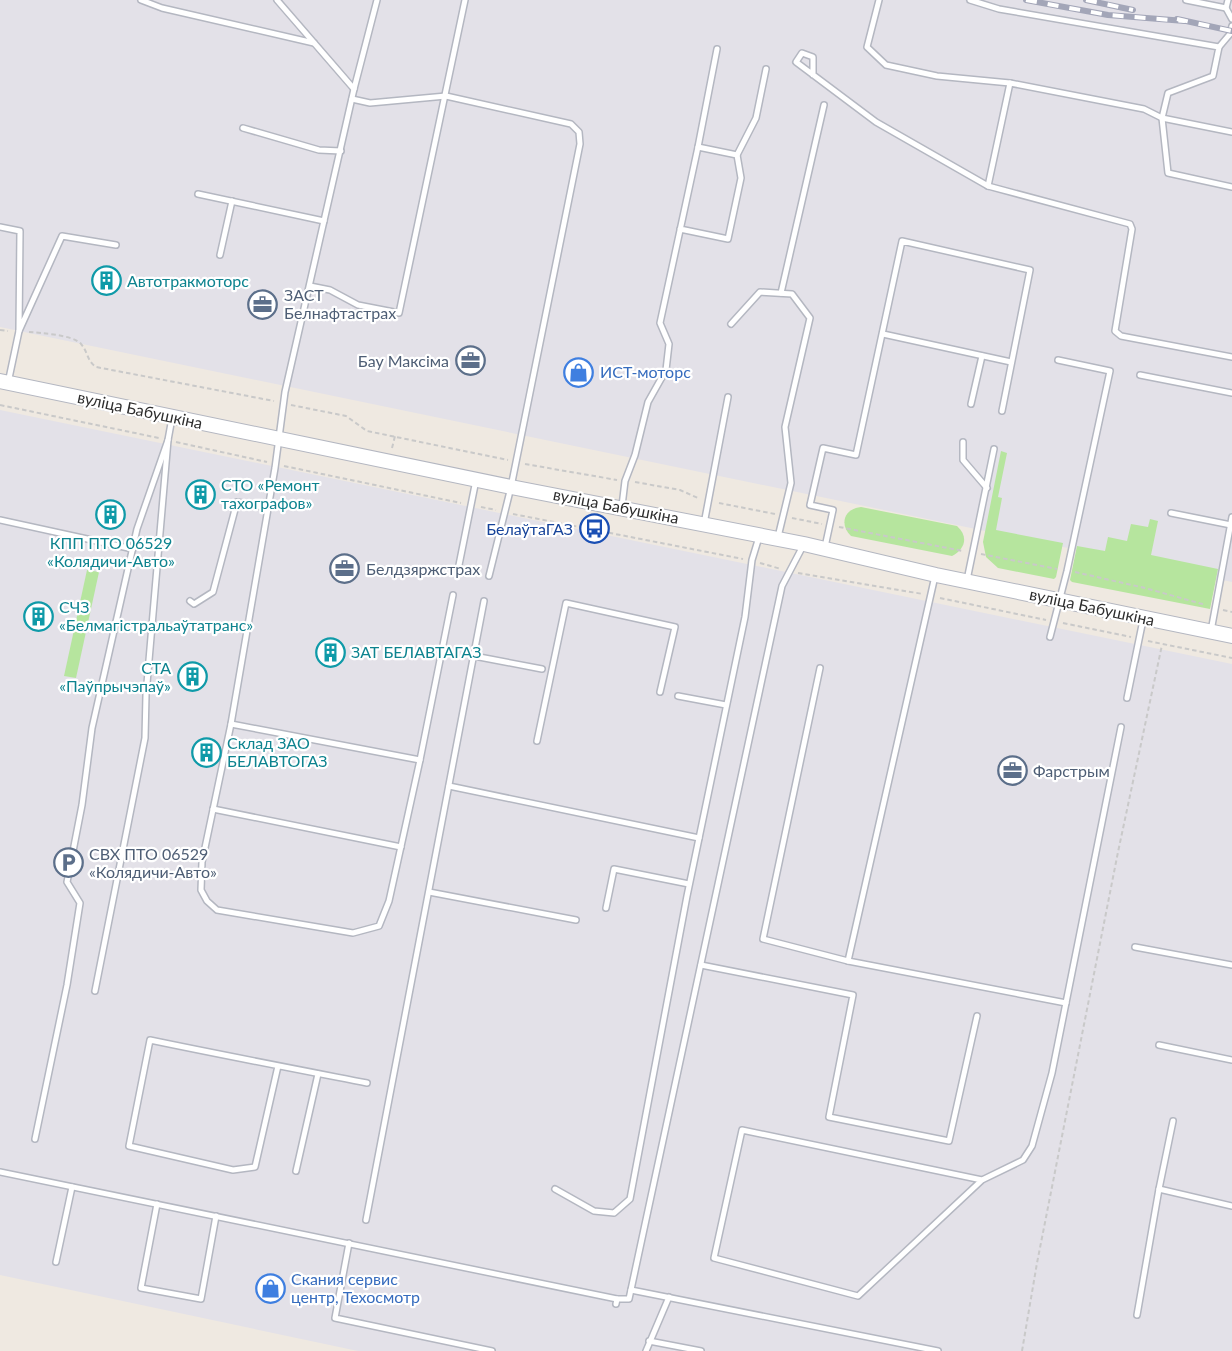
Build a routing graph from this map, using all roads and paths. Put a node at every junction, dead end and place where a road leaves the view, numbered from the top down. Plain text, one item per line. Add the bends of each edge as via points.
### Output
1 (141, 0) edge
2 (277, 0) edge
3 (377, 0) edge
4 (465, 0) edge
5 (879, 0) edge
6 (970, 0) edge
7 (1186, 0) edge
8 (1228, 0) edge
9 (1227, 8) junction
10 (1232, 19) edge
11 (1232, 26) edge
12 (314, 43) junction
13 (1219, 47) junction
14 (717, 49) dead end
15 (766, 69) dead end
16 (813, 75) dead end
17 (1010, 82) junction
18 (354, 89) junction
19 (446, 96) junction
20 (352, 99) junction
21 (824, 105) dead end
22 (1161, 118) junction
23 (243, 128) dead end
24 (1232, 132) edge
25 (698, 147) junction
26 (341, 151) junction
27 (737, 155) junction
28 (988, 186) junction
29 (1232, 187) edge
30 (198, 194) dead end
31 (232, 201) junction
32 (324, 221) junction
33 (0, 227) edge
34 (680, 230) junction
35 (117, 246) dead end
36 (220, 255) dead end
37 (310, 286) junction
38 (781, 293) junction
39 (731, 324) dead end
40 (0, 330) edge
41 (19, 331) junction
42 (883, 334) junction
43 (982, 356) junction
44 (1232, 357) edge
45 (1058, 360) dead end
46 (1011, 362) junction
47 (1140, 375) dead end
48 (4, 382) edge
49 (1232, 393) edge
50 (728, 397) dead end
51 (284, 403) junction
52 (971, 404) dead end
53 (0, 405) edge
54 (1002, 411) dead end
55 (172, 417) junction
56 (279, 439) junction
57 (168, 440) junction
58 (963, 442) dead end
59 (994, 449) dead end
60 (516, 462) junction
61 (275, 464) junction
62 (476, 480) junction
63 (624, 481) junction
64 (511, 487) junction
65 (987, 488) junction
66 (708, 501) junction
67 (471, 505) junction
68 (268, 508) junction
69 (622, 508) junction
70 (505, 512) junction
71 (1171, 513) dead end
72 (783, 516) junction
73 (1232, 517) edge
74 (0, 520) edge
75 (704, 524) junction
76 (830, 525) junction
77 (1231, 525) edge
78 (760, 536) junction
79 (778, 539) junction
80 (804, 544) junction
81 (133, 549) junction
82 (825, 549) junction
83 (973, 552) junction
84 (752, 560) junction
85 (458, 570) dead end
86 (789, 571) junction
87 (1067, 571) junction
88 (936, 575) junction
89 (489, 576) dead end
90 (967, 581) junction
91 (453, 595) dead end
92 (931, 596) junction
93 (1059, 600) junction
94 (190, 601) dead end
95 (484, 601) dead end
96 (1216, 608) junction
97 (1232, 612) edge
98 (1144, 618) junction
99 (1053, 621) junction
100 (1211, 632) junction
101 (1232, 636) edge
102 (1050, 637) dead end
103 (1139, 639) junction
104 (1162, 644) junction
105 (474, 656) junction
106 (1232, 658) edge
107 (820, 668) dead end
108 (542, 669) dead end
109 (660, 692) dead end
110 (678, 696) dead end
111 (1127, 698) dead end
112 (726, 705) junction
113 (231, 724) junction
114 (1121, 727) dead end
115 (537, 741) dead end
116 (420, 760) junction
117 (449, 786) junction
118 (213, 809) junction
119 (699, 838) junction
120 (401, 847) junction
121 (689, 884) junction
122 (429, 892) junction
123 (606, 908) dead end
124 (576, 920) dead end
125 (1135, 947) dead end
126 (848, 961) junction
127 (701, 965) junction
128 (1232, 965) edge
129 (95, 991) dead end
130 (1066, 1003) junction
131 (976, 1016) dead end
132 (1159, 1045) dead end
133 (1232, 1060) edge
134 (278, 1066) junction
135 (318, 1074) junction
136 (367, 1083) dead end
137 (1173, 1121) dead end
138 (35, 1139) dead end
139 (296, 1171) dead end
140 (0, 1172) edge
141 (982, 1180) junction
142 (72, 1187) junction
143 (1159, 1189) junction
144 (555, 1190) dead end
145 (157, 1204) junction
146 (1232, 1206) edge
147 (216, 1216) junction
148 (366, 1220) dead end
149 (349, 1243) junction
150 (56, 1262) dead end
151 (631, 1290) junction
152 (669, 1297) junction
153 (1137, 1315) dead end
154 (650, 1341) junction
155 (492, 1351) edge
156 (646, 1351) edge
157 (701, 1351) edge
158 (938, 1351) edge
159 (1022, 1351) edge

1 - 12 lane
2 - 12 lane
3 - 18 lane
4 - 19 lane
5 - 17 lane via 867,47 886,65 937,76
6 - 13 lane via 999,9
7 - 9 lane
8 - 9 lane
9 - 10 lane
11 - 13 lane
12 - 18 lane
13 - 22 lane via 1213,76 1168,93
14 - 25 lane
15 - 27 lane via 756,118
16 - 28 lane via 876,122
17 - 22 lane via 1144,109
17 - 28 lane
18 - 20 lane
19 - 20 lane via 370,103
19 - 37 lane via 399,313 358,305 330,290
19 - 60 lane via 571,124 579,132 580,144
20 - 26 lane
21 - 38 lane
22 - 24 lane
22 - 29 lane via 1168,174
23 - 26 lane via 320,150
25 - 27 lane
25 - 34 lane
26 - 32 lane
27 - 34 lane via 741,178 728,239
28 - 44 lane via 1130,224 1115,331 1121,336
30 - 31 lane
31 - 32 lane
31 - 36 lane
32 - 37 lane
33 - 41 lane via 20,231
34 - 63 lane via 660,323 669,344 666,370 648,402
35 - 41 lane via 62,236
37 - 51 lane
38 - 39 lane via 760,292
38 - 72 lane via 792,294 810,318 785,427 791,483
40 - 41 path
41 - 48 lane
41 - 51 path via 77,340 96,367
42 - 43 lane
42 - 46 lane via 902,241 1030,270
42 - 76 lane via 856,455 823,448 810,506 833,510
43 - 46 lane
43 - 52 lane
45 - 87 lane via 1110,371
46 - 54 lane
47 - 49 lane
48 - 55 street, вуліца Бабушкіна
50 - 66 lane
51 - 56 lane
51 - 60 path via 346,416 367,431
53 - 57 path
55 - 56 street, вуліца Бабушкіна
55 - 57 lane
56 - 61 lane
56 - 62 street, вуліца Бабушкіна
57 - 61 path
57 - 81 lane via 136,529
57 - 129 lane via 145,738
58 - 65 lane via 963,460
59 - 65 lane
60 - 63 path
60 - 64 lane
61 - 67 path
61 - 68 lane
62 - 64 street, вуліца Бабушкіна
62 - 67 lane
63 - 66 path via 680,490
63 - 69 lane
64 - 69 street, вуліца Бабушкіна
64 - 70 lane
65 - 83 lane
66 - 72 path
66 - 75 lane
67 - 70 path
67 - 85 lane
68 - 94 lane via 237,502 213,592 194,604
68 - 113 lane
69 - 75 street, вуліца Бабушкіна
70 - 84 path
70 - 89 lane
71 - 77 lane
72 - 76 path
72 - 79 lane
73 - 77 lane
74 - 81 lane
75 - 78 street, вуліца Бабушкіна
76 - 82 lane
76 - 83 path
77 - 96 lane
78 - 79 street, вуліца Бабушкіна
78 - 84 lane
79 - 80 street, вуліца Бабушкіна
80 - 82 street, вуліца Бабушкіна
80 - 86 lane
81 - 138 lane via 92,728 67,882 80,903
82 - 88 street, вуліца Бабушкіна
83 - 87 path
83 - 90 lane
84 - 86 path
84 - 112 lane via 745,617
86 - 92 path
86 - 127 lane
87 - 93 lane
87 - 96 path
88 - 90 street, вуліца Бабушкіна
88 - 92 lane
90 - 93 street, вуліца Бабушкіна
91 - 116 lane
92 - 99 path
92 - 126 lane
93 - 98 street, вуліца Бабушкіна
93 - 99 lane
95 - 105 lane
96 - 97 path
96 - 100 lane
98 - 100 street, вуліца Бабушкіна
98 - 103 lane
99 - 102 lane
99 - 103 path
100 - 101 street, вуліца Бабушкіна
103 - 104 path
103 - 111 lane
104 - 106 path
104 - 159 path
105 - 108 lane
105 - 117 lane
107 - 126 lane via 764,939
109 - 115 lane via 675,627 567,603
110 - 112 lane
112 - 119 lane
113 - 116 lane
113 - 118 lane
114 - 130 lane
116 - 120 lane
117 - 119 lane
117 - 122 lane
118 - 120 lane
118 - 120 lane via 202,862 201,890 217,910 354,933 379,926
119 - 121 lane
121 - 123 lane via 614,869
121 - 144 lane via 630,1199 614,1213 594,1211
122 - 124 lane
122 - 148 lane
125 - 128 lane
126 - 130 lane
127 - 131 lane via 853,995 829,1116 949,1141
127 - 151 lane
130 - 141 lane via 1032,1146 1023,1160
132 - 133 lane
134 - 134 lane via 150,1040 129,1146 233,1170 255,1167
134 - 135 lane
135 - 136 lane
135 - 139 lane
137 - 143 lane
140 - 142 lane
141 - 141 lane via 742,1130 714,1258 858,1296
142 - 145 lane
142 - 150 lane
143 - 146 lane
143 - 153 lane
145 - 147 lane
145 - 147 lane via 141,1288 201,1299
147 - 149 lane
149 - 151 lane via 616,1301 629,1299
149 - 155 lane via 335,1318
151 - 152 lane
152 - 154 lane
152 - 158 lane
154 - 156 lane
154 - 157 lane

